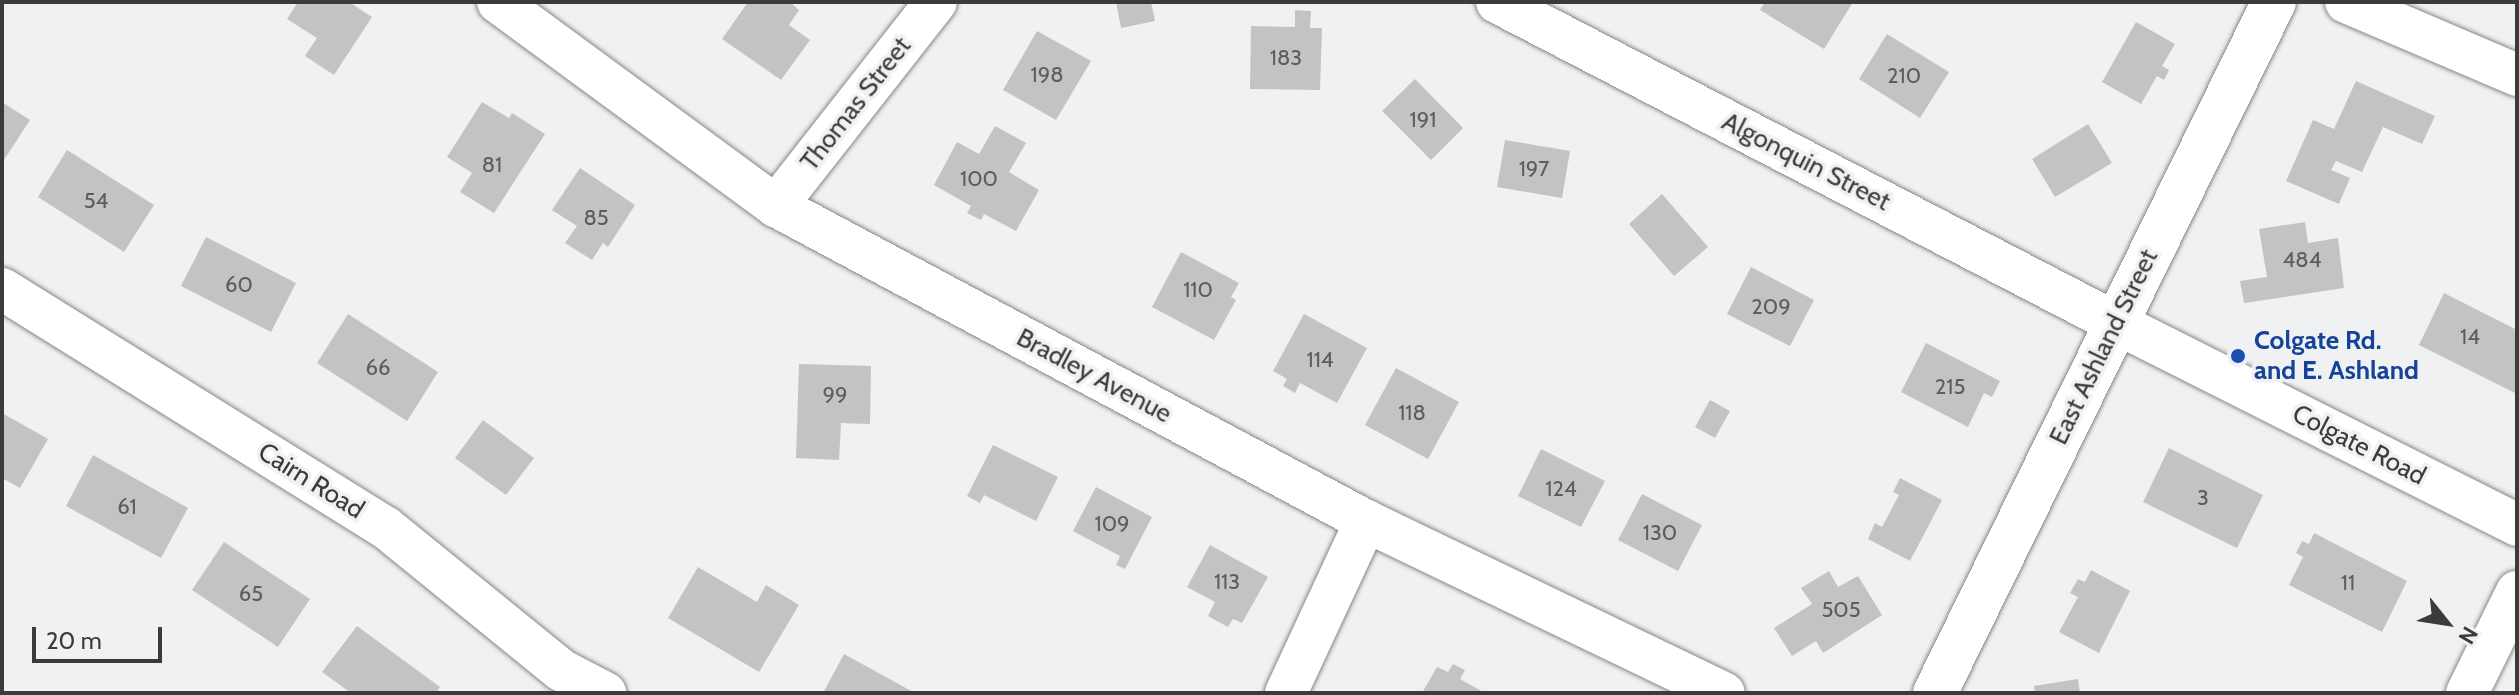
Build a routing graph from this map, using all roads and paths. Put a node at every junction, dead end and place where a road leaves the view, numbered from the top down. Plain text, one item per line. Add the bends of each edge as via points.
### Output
1 (498, 2) edge
2 (936, 2) edge
3 (1497, 2) edge
4 (2274, 2) edge
5 (2346, 2) edge
6 (2517, 75) edge
7 (776, 206) junction
8 (2, 289) edge
9 (2116, 323) junction
10 (1366, 521) junction
11 (2517, 525) edge
12 (2517, 592) edge
13 (605, 693) edge
14 (1286, 693) edge
15 (1724, 693) edge
16 (1935, 693) edge
17 (2467, 693) edge

1 - 7 street, Bradley Avenue
2 - 7 street, Thomas Street
3 - 9 street, Algonquin Street
4 - 9 main road, East Ashland Street
5 - 6 street
7 - 10 street, Bradley Avenue
8 - 13 street, Cairn Road via 385,527 561,670
9 - 11 street, Colgate Road
9 - 16 main road, East Ashland Street
10 - 14 street
10 - 15 street, Bradley Avenue
12 - 17 street

